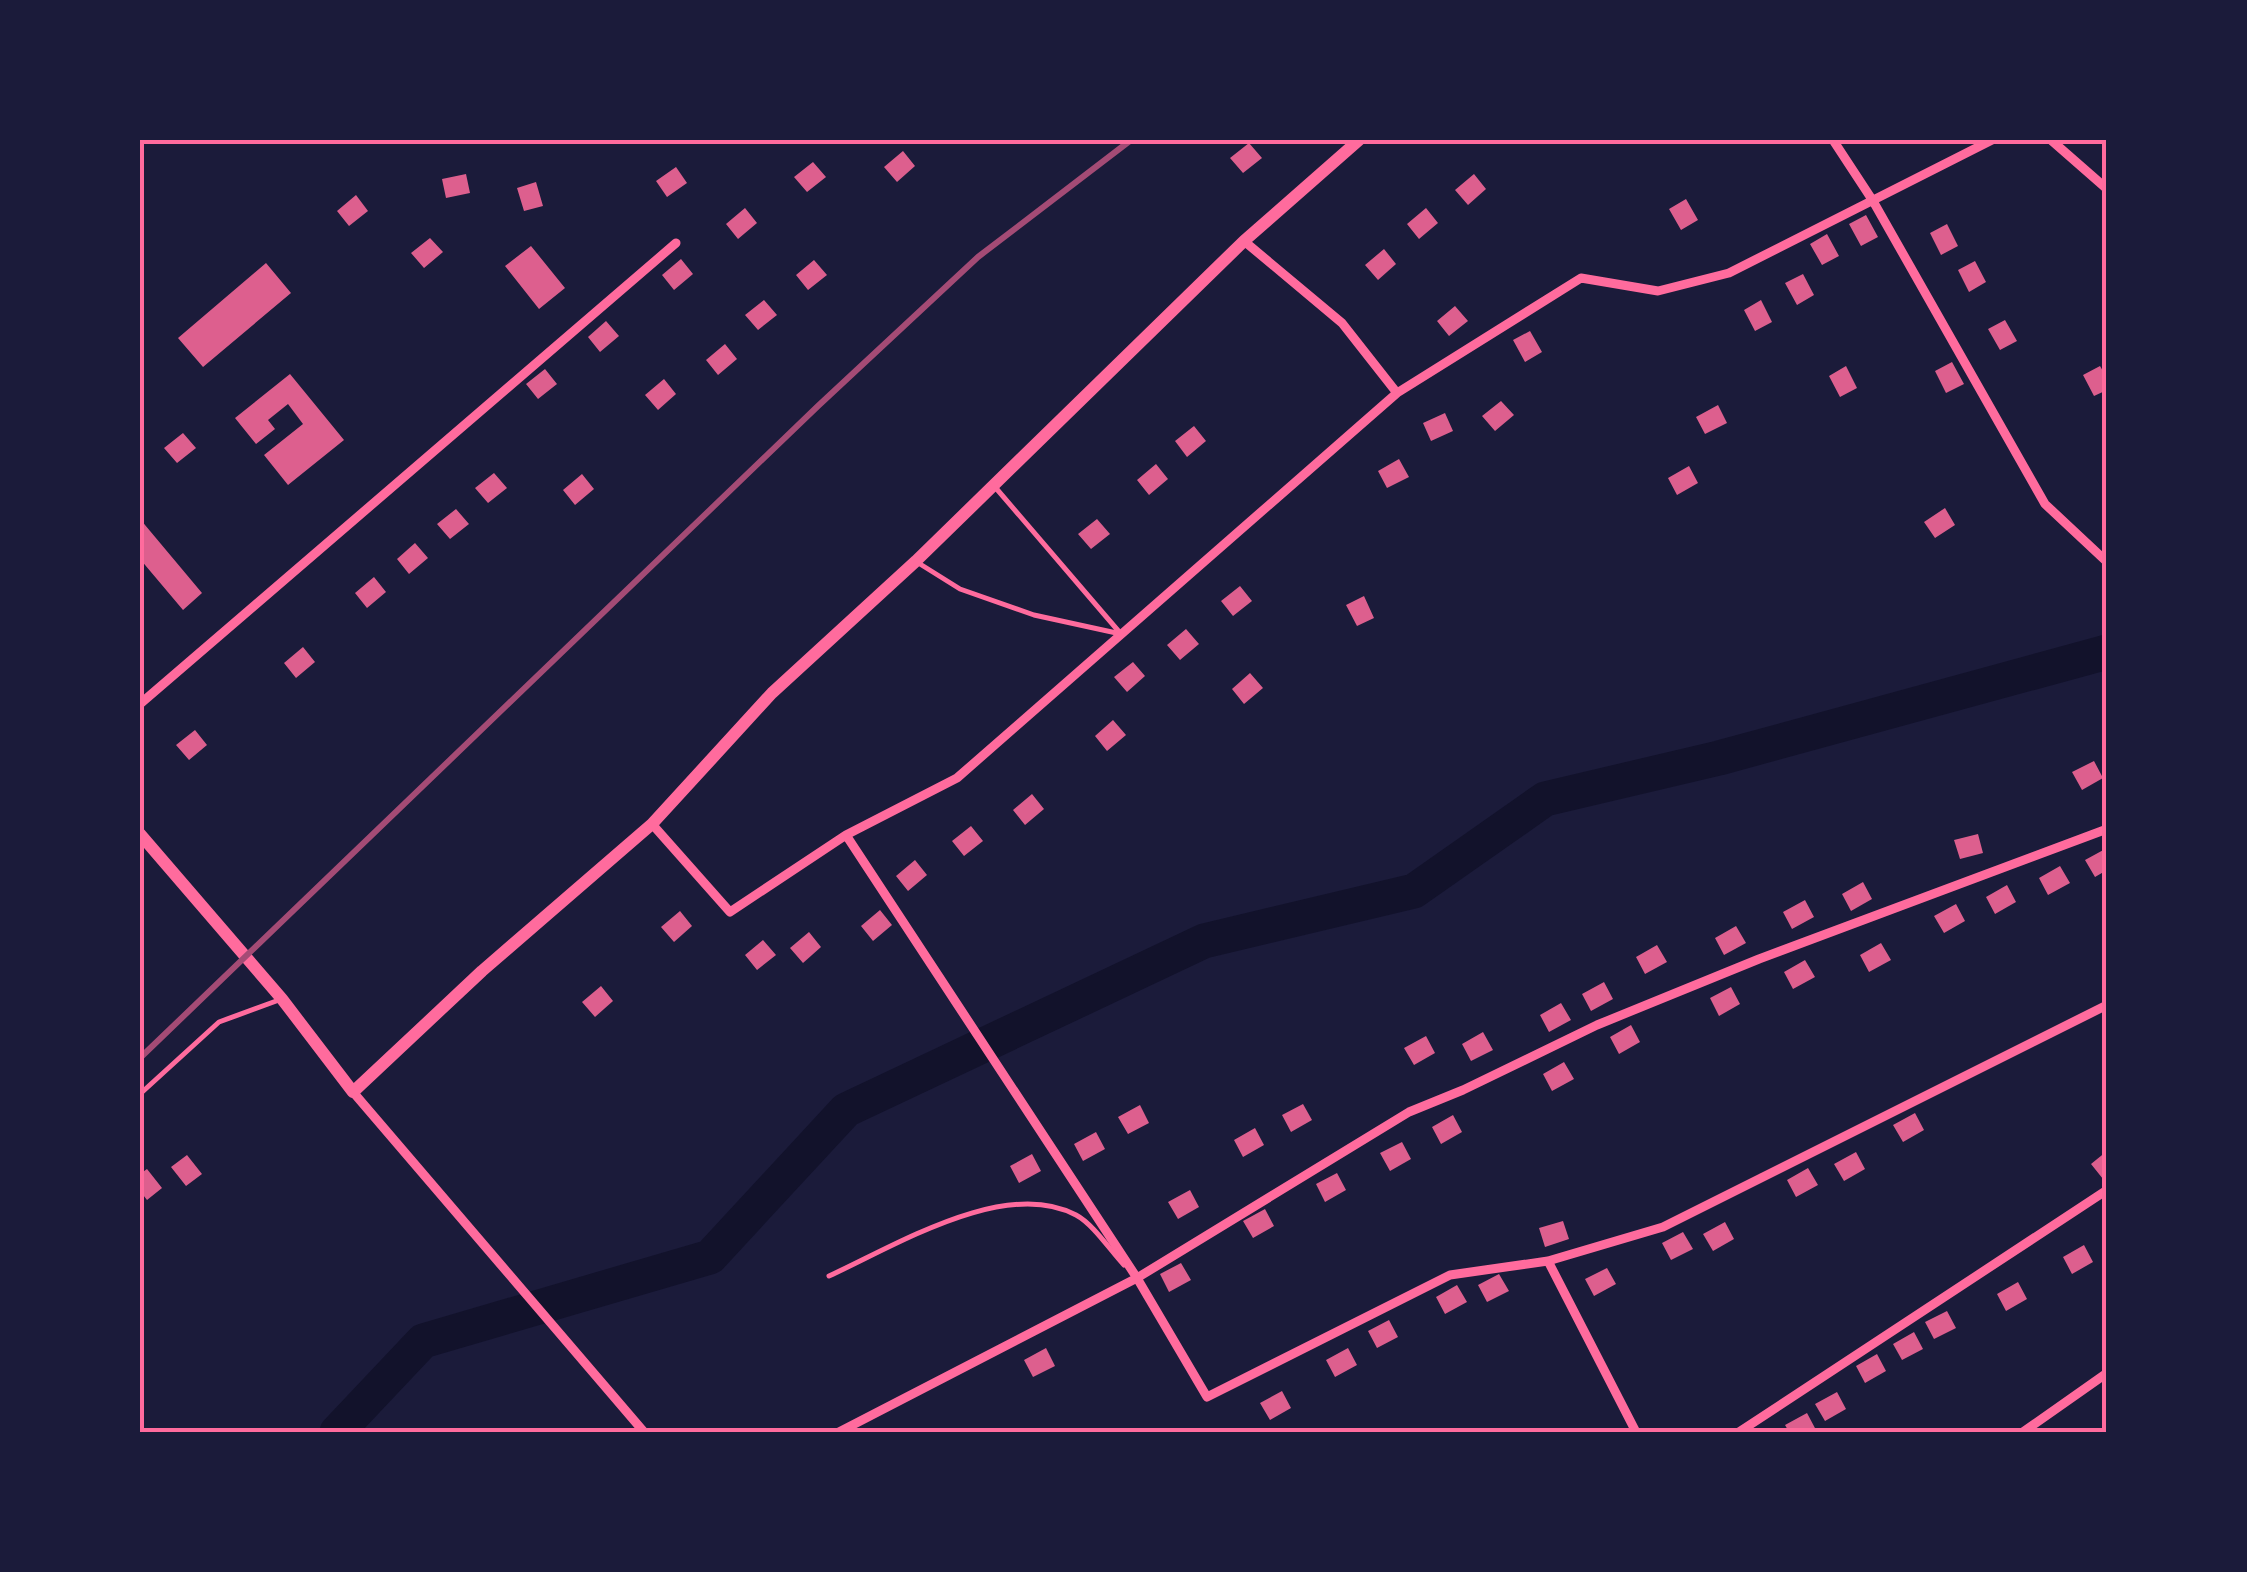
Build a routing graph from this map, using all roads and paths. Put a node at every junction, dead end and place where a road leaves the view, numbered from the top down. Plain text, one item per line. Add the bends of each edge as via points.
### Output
1 (1359, 140) edge
2 (1832, 140) edge
3 (1992, 140) edge
4 (2051, 140) edge
5 (2107, 189) edge
6 (1874, 200) junction
7 (1244, 240) junction
8 (676, 243) dead end
9 (1397, 393) junction
10 (992, 485) junction
11 (916, 562) junction
12 (2107, 562) edge
13 (1121, 634) junction
14 (140, 704) edge
15 (652, 824) junction
16 (2107, 829) edge
17 (140, 834) edge
18 (846, 835) junction
19 (282, 999) junction
20 (2107, 1004) edge
21 (352, 1092) junction
22 (140, 1094) edge
23 (2107, 1190) edge
24 (1548, 1261) junction
25 (829, 1276) dead end
26 (1136, 1278) junction
27 (2107, 1372) edge
28 (644, 1432) edge
29 (839, 1432) edge
30 (1636, 1432) edge
31 (1740, 1432) edge
32 (2023, 1432) edge

1 - 7 main road
2 - 6 street
3 - 6 street
4 - 5 street
6 - 9 street via 1712,278 1658,291 1580,278
6 - 12 street via 2045,504
7 - 9 street via 1342,323
7 - 10 main road
8 - 14 street
9 - 13 street
10 - 11 main road
10 - 13 lane
11 - 13 lane via 960,589 1034,616
11 - 15 main road via 772,693
13 - 18 street via 957,778
15 - 18 street via 730,912
15 - 21 main road
16 - 26 street via 1597,1025 1409,1112
17 - 19 main road
18 - 26 street
19 - 21 main road
19 - 22 lane via 219,1022
20 - 24 street via 1663,1227
21 - 28 street
23 - 31 street
24 - 26 street via 1450,1274 1207,1397
24 - 30 street
25 - 26 lane via 974,1210 1020,1202 1078,1216
26 - 29 street
27 - 32 street

